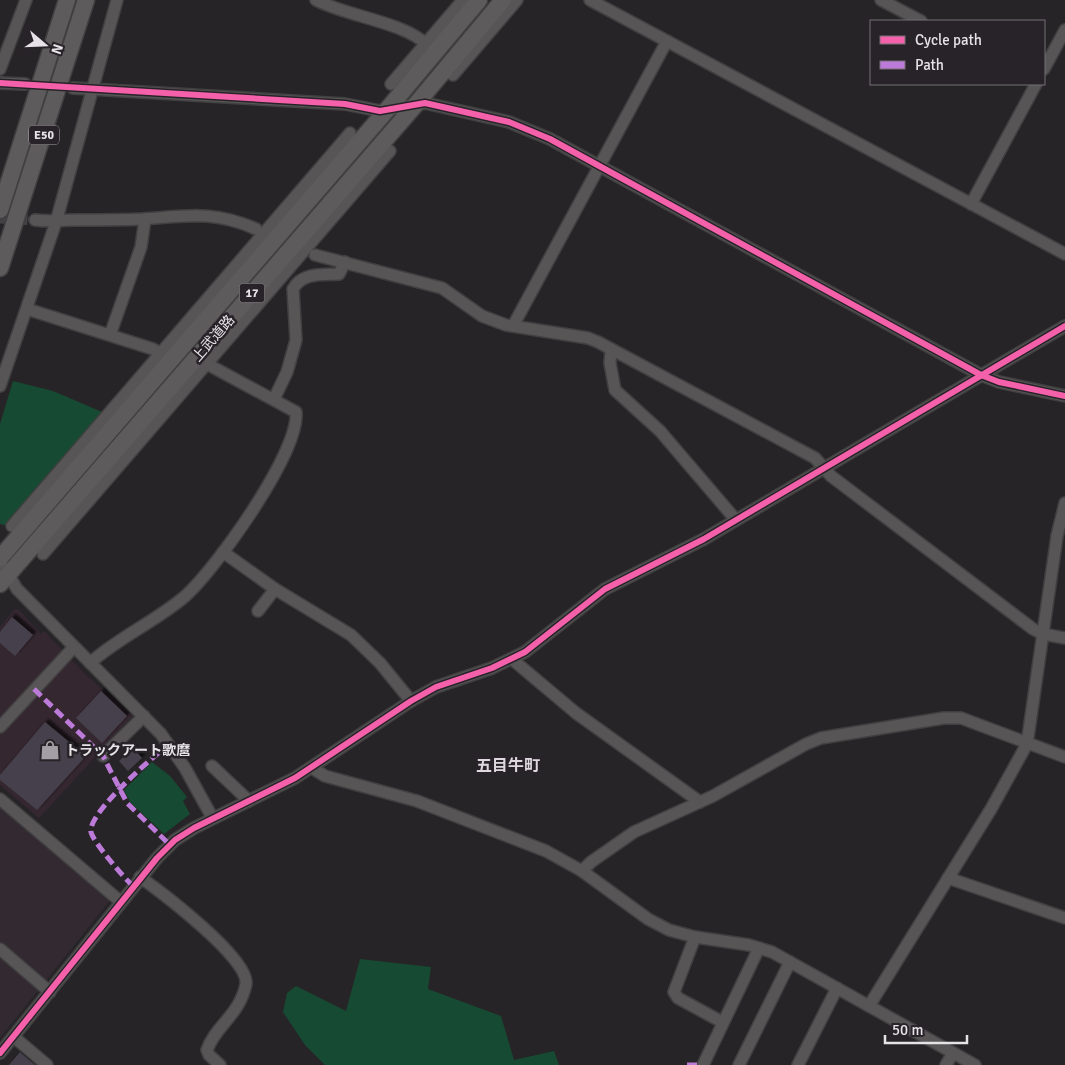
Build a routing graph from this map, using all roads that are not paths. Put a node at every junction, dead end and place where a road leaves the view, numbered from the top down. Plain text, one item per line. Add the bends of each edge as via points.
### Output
1 (26, 0) edge
2 (67, 0) edge
3 (86, 0) edge
4 (117, 0) edge
5 (316, 0) edge
6 (463, 0) edge
7 (479, 0) edge
8 (503, 0) edge
9 (518, 0) edge
10 (590, 0) edge
11 (882, 0) edge
12 (919, 20) edge
13 (1065, 30) edge
14 (667, 41) junction
15 (426, 44) junction
16 (1045, 67) edge
17 (0, 69) edge
18 (453, 75) dead end
19 (0, 84) edge
20 (25, 84) dead end
21 (391, 84) dead end
22 (1035, 85) edge
23 (73, 88) dead end
24 (94, 89) junction
25 (417, 103) junction
26 (386, 111) junction
27 (350, 133) dead end
28 (390, 151) dead end
29 (601, 166) junction
30 (971, 204) junction
31 (0, 210) edge
32 (145, 219) junction
33 (35, 220) tunnel mouth
34 (56, 222) junction
35 (322, 222) junction
36 (256, 229) dead end
37 (254, 254) junction
38 (1065, 254) edge
39 (315, 255) dead end
40 (345, 262) junction
41 (0, 268) edge
42 (27, 309) junction
43 (513, 326) junction
44 (1065, 326) edge
45 (110, 335) junction
46 (611, 349) junction
47 (160, 353) junction
48 (207, 364) junction
49 (982, 375) junction
50 (0, 386) edge
51 (1065, 396) edge
52 (274, 399) junction
53 (120, 455) junction
54 (825, 469) junction
55 (68, 470) junction
56 (1065, 503) edge
57 (736, 520) junction
58 (12, 526) dead end
59 (223, 552) junction
60 (43, 554) dead end
61 (2, 569) edge
62 (276, 589) junction
63 (258, 611) dead end
64 (1043, 634) junction
65 (1065, 638) edge
66 (74, 648) junction
67 (513, 660) junction
68 (90, 663) junction
69 (411, 701) junction
70 (144, 716) junction
71 (0, 728) edge
72 (1027, 744) junction
73 (103, 756) dead end
74 (1065, 756) edge
75 (212, 766) dead end
76 (312, 768) junction
77 (0, 798) edge
78 (249, 801) junction
79 (700, 802) junction
80 (212, 816) junction
81 (582, 871) junction
82 (140, 877) junction
83 (948, 878) junction
84 (121, 902) junction
85 (1065, 918) edge
86 (695, 937) junction
87 (759, 948) junction
88 (0, 949) edge
89 (790, 962) junction
90 (837, 988) junction
91 (50, 992) junction
92 (869, 1006) junction
93 (722, 1022) junction
94 (14, 1037) junction
95 (0, 1053) edge
96 (953, 1054) junction
97 (47, 1065) edge
98 (220, 1065) edge
99 (703, 1065) edge
100 (739, 1065) edge
101 (798, 1065) edge
102 (946, 1065) edge
103 (975, 1065) edge

1 - 17 street
2 - 31 highway, E50
3 - 41 highway, E50
4 - 24 street
5 - 15 street via 406,32
6 - 15 street
7 - 26 highway, 上武道路 / 17
8 - 25 highway, 上武道路 / 17
9 - 18 street
10 - 14 street
11 - 12 street
13 - 16 street
14 - 29 street
14 - 30 street
15 - 21 street
19 - 20 street
22 - 30 street
23 - 24 street
24 - 26 street via 345,104
24 - 34 street
25 - 26 street
25 - 29 street via 481,115 531,130
25 - 35 highway, 上武道路 / 17
26 - 37 highway, 上武道路 / 17
27 - 37 street
28 - 35 street
29 - 43 street
29 - 49 street
30 - 38 street
32 - 34 street
32 - 36 street via 183,214 209,215 238,221
32 - 45 street via 141,247
33 - 34 street
34 - 42 street
35 - 48 street
35 - 53 highway, 上武道路 / 17
37 - 47 street
37 - 55 highway, 上武道路 / 17
39 - 40 street
40 - 43 street via 442,288 482,316
40 - 52 street via 339,274 310,276 296,283 293,289 297,328 293,354
42 - 45 street
42 - 50 street
43 - 46 street via 588,338
44 - 49 street
45 - 47 street
46 - 54 street via 814,458
46 - 57 street via 615,390 660,431
47 - 55 street
48 - 52 street
48 - 53 street
49 - 51 street via 999,382
49 - 54 street
52 - 59 street via 294,409 296,421 270,482
53 - 60 street
53 - 61 highway, 上武道路 / 17
54 - 57 street
54 - 64 street
55 - 58 street
55 - 61 highway, 上武道路 / 17
56 - 64 street
57 - 67 street via 605,589
59 - 62 street
59 - 68 street via 184,598
61 - 66 street
62 - 63 street
62 - 69 street via 351,636 380,663
64 - 65 street
64 - 72 street
66 - 68 street
66 - 71 street
67 - 69 street via 436,687
67 - 79 street via 576,712
68 - 70 street
69 - 76 street
70 - 73 street
70 - 80 street via 186,768
72 - 74 street
72 - 79 street via 961,718 821,738
72 - 83 street via 992,809
75 - 78 street
76 - 78 street
76 - 81 street via 325,776 446,812 546,851
77 - 84 street
78 - 80 street
79 - 81 street via 634,832
80 - 82 street via 175,840
81 - 86 street via 648,919 669,930
82 - 84 street
82 - 98 street via 227,948 244,977 246,984 237,1009 207,1050
83 - 85 street
83 - 92 street
84 - 91 street
86 - 87 street
86 - 93 street via 674,992 678,998
87 - 89 street
87 - 93 street
88 - 91 street
89 - 90 street
89 - 100 street
90 - 92 street
90 - 101 street
91 - 94 street
92 - 96 street
93 - 99 street
94 - 95 street
94 - 97 street
96 - 102 street
96 - 103 street

